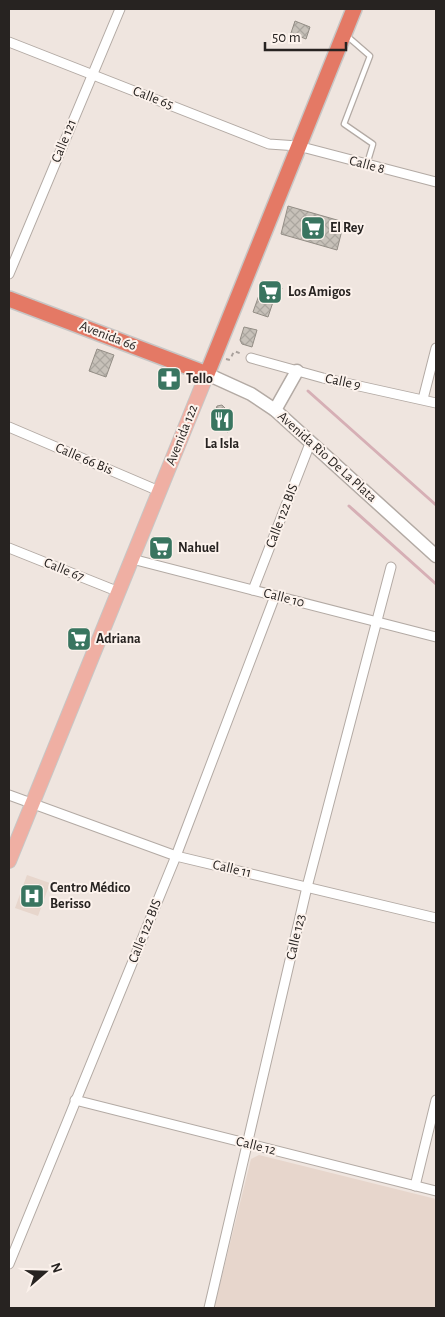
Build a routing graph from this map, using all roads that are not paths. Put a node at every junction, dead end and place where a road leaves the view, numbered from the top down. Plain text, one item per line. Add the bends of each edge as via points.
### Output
1 (120, 9) edge
2 (354, 9) edge
3 (343, 32) junction
4 (9, 42) edge
5 (92, 74) junction
6 (298, 146) junction
7 (366, 165) junction
8 (436, 182) edge
9 (9, 274) edge
10 (9, 299) edge
11 (436, 348) edge
12 (251, 358) road end
13 (297, 371) junction
14 (207, 374) junction
15 (423, 399) junction
16 (436, 403) edge
17 (275, 410) junction
18 (9, 427) edge
19 (311, 441) junction
20 (160, 491) junction
21 (9, 548) edge
22 (436, 556) edge
23 (132, 558) junction
24 (391, 567) dead end
25 (253, 590) junction
26 (118, 592) junction
27 (276, 596) junction
28 (377, 621) junction
29 (436, 637) edge
30 (9, 794) edge
31 (32, 804) junction
32 (176, 856) junction
33 (9, 861) edge
34 (307, 887) junction
35 (436, 918) edge
36 (75, 1100) junction
37 (436, 1100) edge
38 (248, 1144) junction
39 (415, 1186) junction
40 (436, 1191) edge
41 (9, 1264) edge
42 (209, 1308) edge

1 - 5 street, Calle 121
2 - 3 highway, Avenida 122
3 - 6 highway, Avenida 122
3 - 7 lane via 370,56 344,124 373,144
4 - 5 street, Calle 65
5 - 6 street, Calle 65 via 269,144
5 - 9 street, Calle 121
6 - 7 street, Calle 8
6 - 14 highway, Avenida 122
7 - 8 street, Calle 8
10 - 14 highway, Avenida 66
11 - 15 street
12 - 13 street, Calle 9
13 - 15 street, Calle 9
13 - 17 main road
14 - 17 main road, Avenida Rìo De La Plata via 251,394
14 - 20 main road, Avenida 122
15 - 16 street, Calle 9
17 - 19 main road, Avenida Rìo De La Plata
18 - 20 street, Calle 66 Bis
19 - 22 main road, Avenida Rìo De La Plata
19 - 25 street, Calle 122 BIS
20 - 23 main road, Avenida 122
21 - 26 street, Calle 67
23 - 25 street, Calle 10
23 - 26 main road, Avenida 122
24 - 28 street, Calle 123
25 - 27 street, Calle 10
26 - 31 main road, Avenida 122
27 - 28 street, Calle 10
27 - 32 street, Calle 122 BIS
28 - 29 street, Calle 10
28 - 34 street, Calle 123
30 - 31 street, Calle 11
31 - 32 street, Calle 11
31 - 33 main road, Avenida 122
32 - 34 street, Calle 11
32 - 36 street, Calle 122 BIS
34 - 35 street, Calle 11
34 - 38 street, Calle 123
36 - 38 street, Calle 12
36 - 41 street, Calle 122 BIS
37 - 39 street
38 - 39 street, Calle 12
38 - 42 street, Calle 123
39 - 40 street, Calle 12

